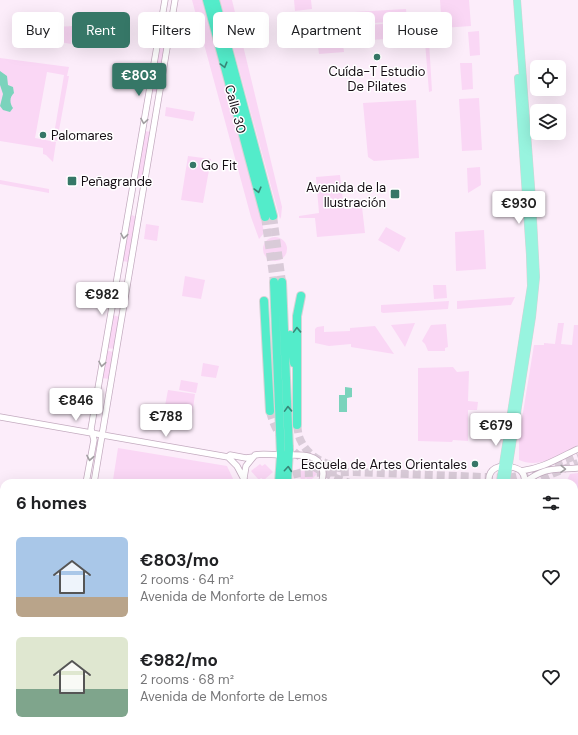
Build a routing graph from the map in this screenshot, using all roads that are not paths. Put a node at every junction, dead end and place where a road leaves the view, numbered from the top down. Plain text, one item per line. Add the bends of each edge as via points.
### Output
1 (165, 0) edge
2 (175, 0) edge
3 (207, 0) edge
4 (216, 0) edge
5 (512, 0) edge
6 (517, 0) edge
7 (277, 285) junction
8 (301, 296) dead end
9 (284, 300) junction
10 (264, 301) dead end
11 (269, 387) junction
12 (270, 411) tunnel mouth
13 (0, 417) edge
14 (92, 433) junction
15 (101, 435) junction
16 (578, 449) edge
17 (280, 451) junction
18 (289, 452) junction
19 (228, 457) junction
20 (253, 457) junction
21 (506, 466) junction
22 (578, 468) edge
23 (521, 471) junction
24 (87, 479) edge
25 (95, 479) edge
26 (244, 479) edge
27 (245, 479) edge
28 (279, 479) edge
29 (287, 479) edge
30 (322, 479) edge
31 (489, 479) edge
32 (501, 479) edge
33 (506, 479) edge
34 (525, 479) edge
35 (530, 479) edge

1 -> 14 street
2 - 15 street
3 -> 4 highway, Calle 30 via 269,217
5 - 21 main road via 531,278
6 - 21 main road via 536,277 532,317
7 - 9 highway
7 - 11 highway via 272,306
7 - 17 highway
9 -> 8 highway via 295,375 297,425 297,316
18 -> 9 highway
10 - 11 highway
11 - 12 highway
13 - 14 street
14 - 15 street
14 -> 24 street via 94,440
15 - 19 street
15 - 25 street
16 - 23 street via 551,463
17 - 18 street
17 - 20 street
17 - 28 highway
29 -> 18 highway
18 - 30 street via 310,456 318,461 323,470
19 - 20 street
19 - 26 street
20 - 27 street via 246,466
21 - 23 street
21 - 31 street via 496,467
21 - 32 main road
21 - 33 main road
35 -> 22 street via 549,469
23 - 34 street

